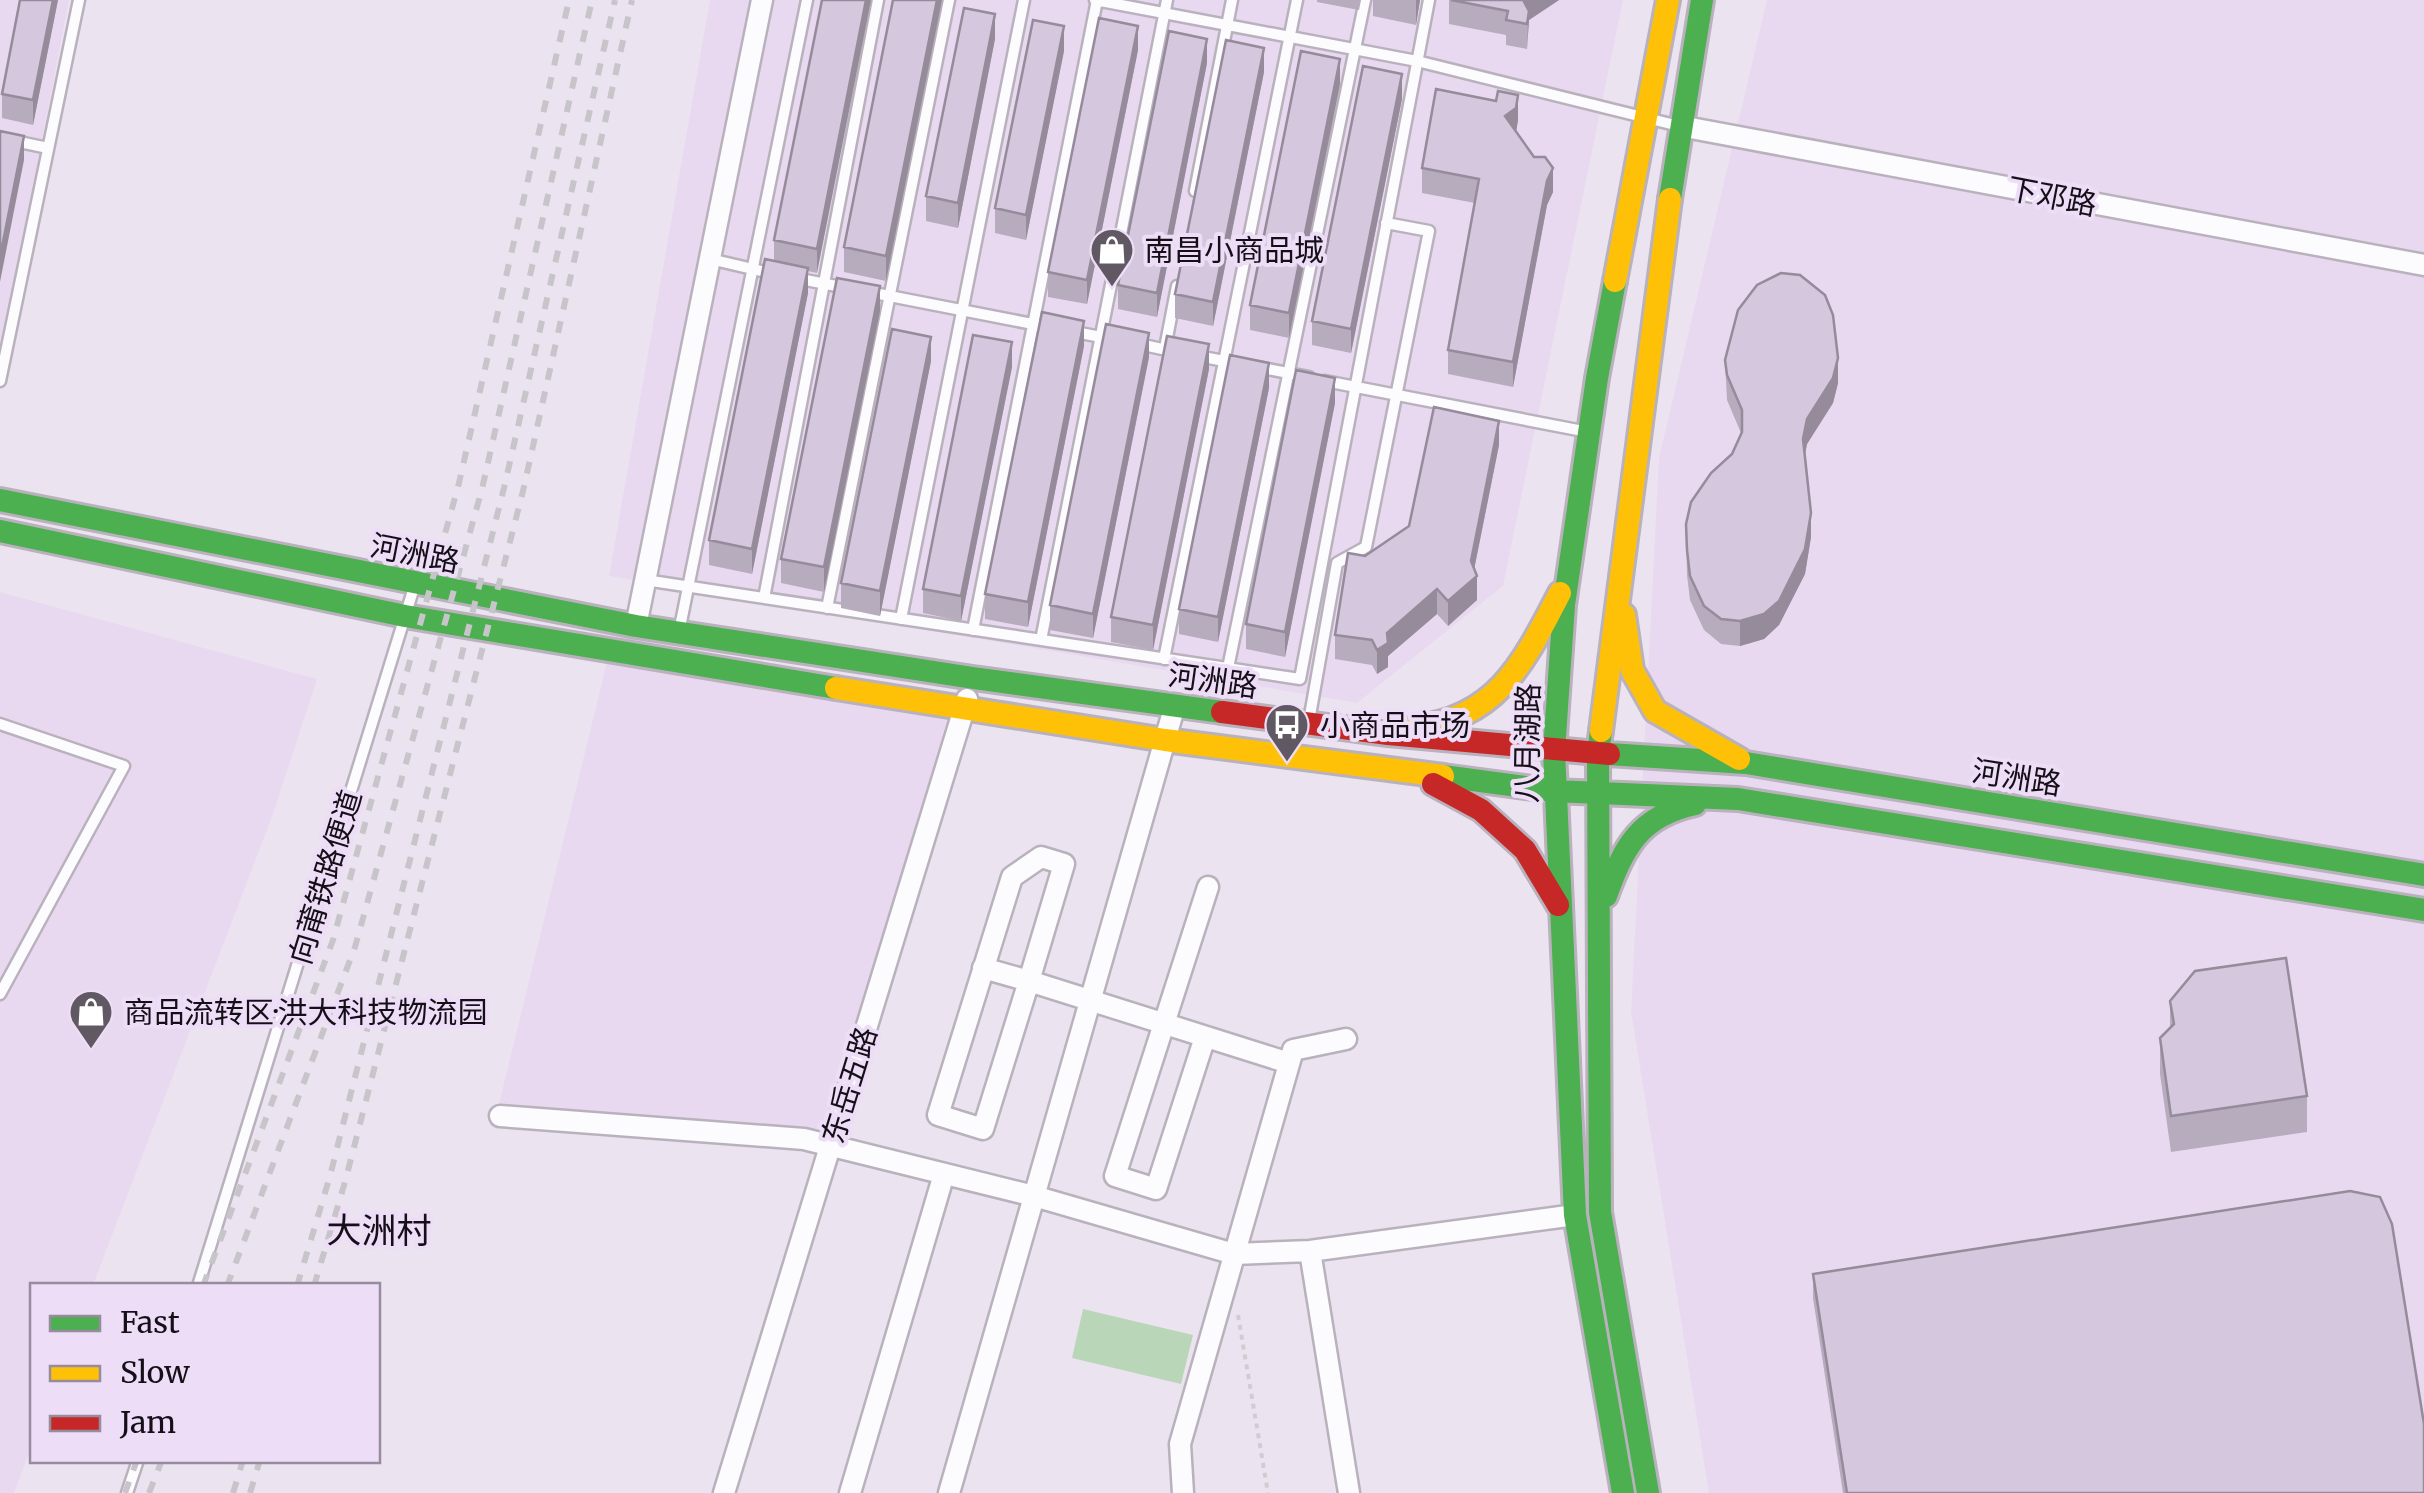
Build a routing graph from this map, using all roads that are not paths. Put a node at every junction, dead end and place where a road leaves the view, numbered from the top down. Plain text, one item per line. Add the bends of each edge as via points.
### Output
1 (78, 0) edge
2 (762, 0) edge
3 (807, 0) edge
4 (878, 0) edge
5 (949, 0) edge
6 (1024, 0) edge
7 (1096, 0) edge
8 (1167, 0) edge
9 (1232, 0) edge
10 (1297, 0) edge
11 (1365, 0) edge
12 (1433, 0) edge
13 (1668, 0) edge
14 (1702, 0) edge
15 (1164, 13) junction
16 (1227, 25) junction
17 (1290, 37) junction
18 (1354, 49) junction
19 (1417, 61) junction
20 (1648, 121) junction
21 (1680, 126) junction
22 (0, 138) edge
23 (48, 148) junction
24 (1194, 197) edge
25 (1386, 223) junction
26 (710, 259) junction
27 (2424, 265) edge
28 (754, 270) junction
29 (1180, 273) edge
30 (824, 283) junction
31 (889, 296) junction
32 (962, 310) junction
33 (1033, 324) junction
34 (1101, 337) junction
35 (1165, 350) junction
36 (1224, 361) junction
37 (1162, 368) edge
38 (1288, 374) junction
39 (0, 381) edge
40 (1355, 386) junction
41 (1395, 394) junction
42 (1589, 432) junction
43 (0, 500) edge
44 (0, 531) edge
45 (1619, 574) junction
46 (1568, 578) junction
47 (645, 580) junction
48 (415, 584) junction
49 (688, 586) junction
50 (764, 598) junction
51 (827, 608) junction
52 (405, 616) junction
53 (901, 619) junction
54 (636, 626) junction
55 (973, 630) junction
56 (1111, 631) edge
57 (679, 632) junction
58 (1041, 640) junction
59 (1108, 650) junction
60 (1164, 659) junction
61 (1228, 668) junction
62 (974, 678) junction
63 (1175, 705) junction
64 (964, 710) junction
65 (1309, 723) junction
66 (0, 724) edge
67 (1374, 732) junction
68 (1165, 740) junction
69 (1554, 751) junction
70 (1598, 754) junction
71 (1746, 762) junction
72 (1392, 770) junction
73 (1554, 791) junction
74 (1598, 793) junction
75 (1738, 798) junction
76 (2424, 876) edge
77 (1208, 888) dead end
78 (1560, 908) junction
79 (2424, 910) edge
80 (1597, 923) junction
81 (983, 968) junction
82 (1028, 981) junction
83 (0, 994) edge
84 (1090, 1001) junction
85 (1164, 1024) junction
86 (1205, 1036) junction
87 (1346, 1039) dead end
88 (1289, 1063) junction
89 (500, 1116) dead end
90 (830, 1146) junction
91 (944, 1174) junction
92 (1034, 1196) junction
93 (1575, 1214) junction
94 (1310, 1251) junction
95 (1234, 1254) junction
96 (199, 1283) edge
97 (137, 1463) edge
98 (127, 1493) edge
99 (724, 1493) edge
100 (850, 1493) edge
101 (949, 1493) edge
102 (1183, 1493) edge
103 (1350, 1493) edge
104 (1623, 1493) edge
105 (1648, 1493) edge

1 - 23 lane
2 - 26 street
3 - 28 lane
4 - 30 lane
5 - 31 lane
6 - 32 lane
7 - 15 lane
7 - 33 lane
8 - 15 lane
9 - 16 lane
10 - 17 lane
11 - 18 lane
12 - 19 lane
13 - 20 main road, 八月湖路
14 - 21 main road
15 - 16 lane
15 - 34 lane
16 - 17 lane
16 - 24 lane
17 - 18 lane
17 - 36 lane
18 - 19 lane
18 - 38 lane
19 - 20 lane
19 - 25 lane
20 - 21 lane
20 - 42 main road, 八月湖路
21 - 27 street, 下邓路
21 - 45 main road
22 - 23 lane
23 - 39 lane
25 - 40 lane
25 - 41 lane via 1429,230
26 - 28 lane
26 - 47 street
28 - 30 lane
28 - 49 lane
29 - 35 lane
30 - 31 lane
30 - 50 lane
31 - 32 lane
31 - 51 lane
32 - 33 lane
32 - 53 lane
33 - 34 lane
33 - 55 lane
34 - 35 lane
34 - 58 lane
35 - 36 lane
35 - 37 lane
36 - 38 lane
36 - 60 lane
38 - 40 lane
38 - 61 lane
40 - 41 lane
40 - 61 lane via 1300,679
41 - 42 lane
41 - 65 lane via 1366,547 1337,563
42 - 46 main road, 八月湖路
43 - 48 main road, 河洲路
44 - 52 main road
45 - 70 main road
45 - 71 main road via 1632,670 1655,711
46 - 67 main road via 1535,641 1494,696 1450,722
46 - 69 main road, 八月湖路
47 - 49 lane
47 - 54 street
48 - 52 lane, 向莆铁路便道
48 - 54 main road, 河洲路
49 - 50 lane
49 - 57 lane
50 - 51 lane
51 - 53 lane
52 - 64 main road
52 - 96 lane, 向莆铁路便道
53 - 55 lane
54 - 57 main road, 河洲路
55 - 58 lane
56 - 59 lane
57 - 62 main road, 河洲路
58 - 59 lane
59 - 60 lane
60 - 61 lane
62 - 63 main road, 河洲路
62 - 64 street, 东岳五路
63 - 65 main road, 河洲路
63 - 68 street
64 - 68 main road
64 - 90 street, 东岳五路
65 - 67 main road, 河洲路
66 - 83 lane via 124,766
67 - 69 main road, 河洲路
68 - 72 main road
68 - 84 street
69 - 70 main road, 河洲路
69 - 73 main road, 八月湖路
70 - 71 main road, 河洲路
70 - 74 main road
71 - 76 main road, 河洲路
72 - 73 main road
72 - 78 main road via 1480,810 1525,850
73 - 74 main road
73 - 78 main road, 八月湖路
74 - 75 main road
74 - 80 main road
75 - 79 main road
75 - 80 main road via 1680,806 1638,829 1619,856
77 - 85 street
78 - 93 main road, 八月湖路
80 - 105 main road via 1600,1212
81 - 82 street
81 - 82 street via 1012,876 1041,858 1064,864
81 - 82 street via 938,1115 983,1129
82 - 84 street
84 - 85 street
84 - 92 street
85 - 86 street
85 - 86 street via 1114,1176 1156,1189
86 - 88 street
87 - 88 street via 1293,1050
88 - 95 street
89 - 90 street
90 - 91 street
90 - 99 street, 东岳五路
91 - 92 street
91 - 100 street
92 - 95 street
92 - 101 street
93 - 94 street
93 - 104 main road, 八月湖路
94 - 95 street
94 - 103 street
95 - 102 street via 1180,1444
97 - 98 lane

